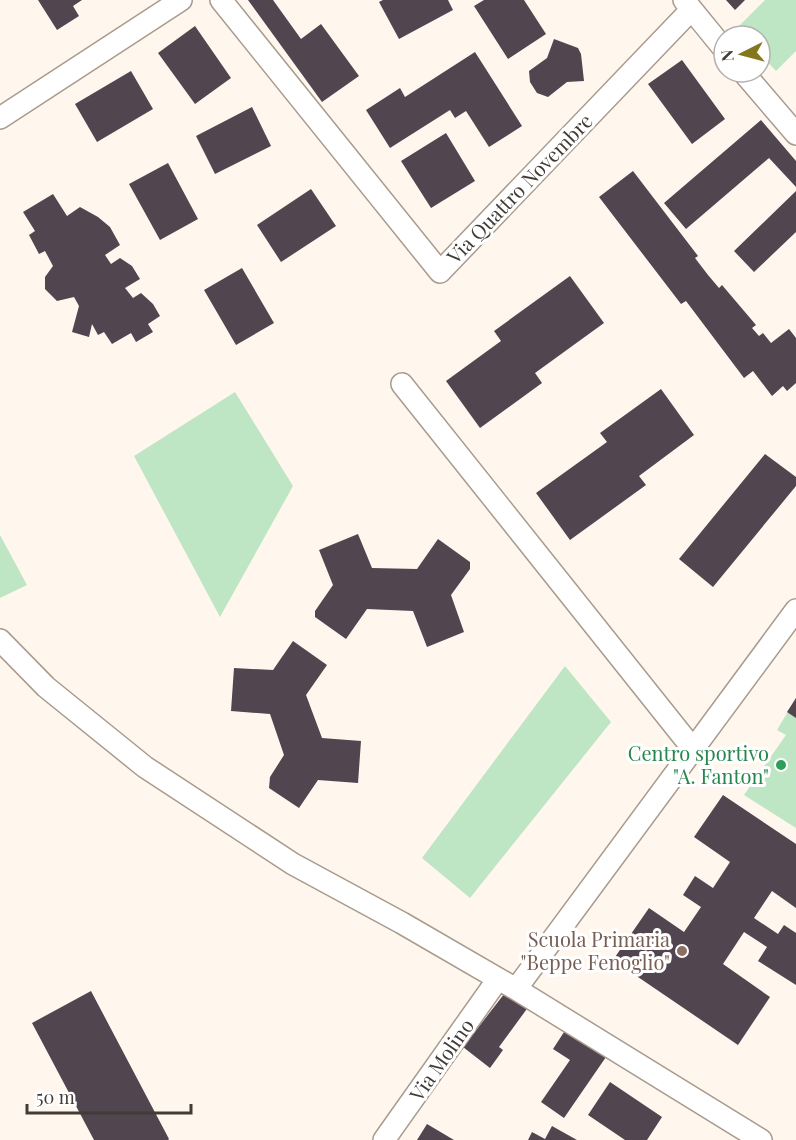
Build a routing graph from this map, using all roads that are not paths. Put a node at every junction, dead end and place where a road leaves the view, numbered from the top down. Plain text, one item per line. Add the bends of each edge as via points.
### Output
1 (181, 0) edge
2 (221, 0) edge
3 (688, 5) edge
4 (712, 34) edge
5 (753, 84) edge
6 (0, 118) edge
7 (796, 134) edge
8 (402, 384) dead end
9 (796, 610) edge
10 (0, 640) edge
11 (693, 749) junction
12 (507, 984) junction
13 (735, 1133) edge
14 (384, 1140) edge
15 (761, 1140) edge

1 - 6 street
2 - 3 street, Via Quattro Novembre via 440,272
3 - 4 street
5 - 7 street
8 - 11 street
9 - 11 street, Via Molino
10 - 12 street via 46,687 145,767 293,864
11 - 12 street, Via Molino
12 - 13 street
12 - 14 street, Via Molino
13 - 15 street

